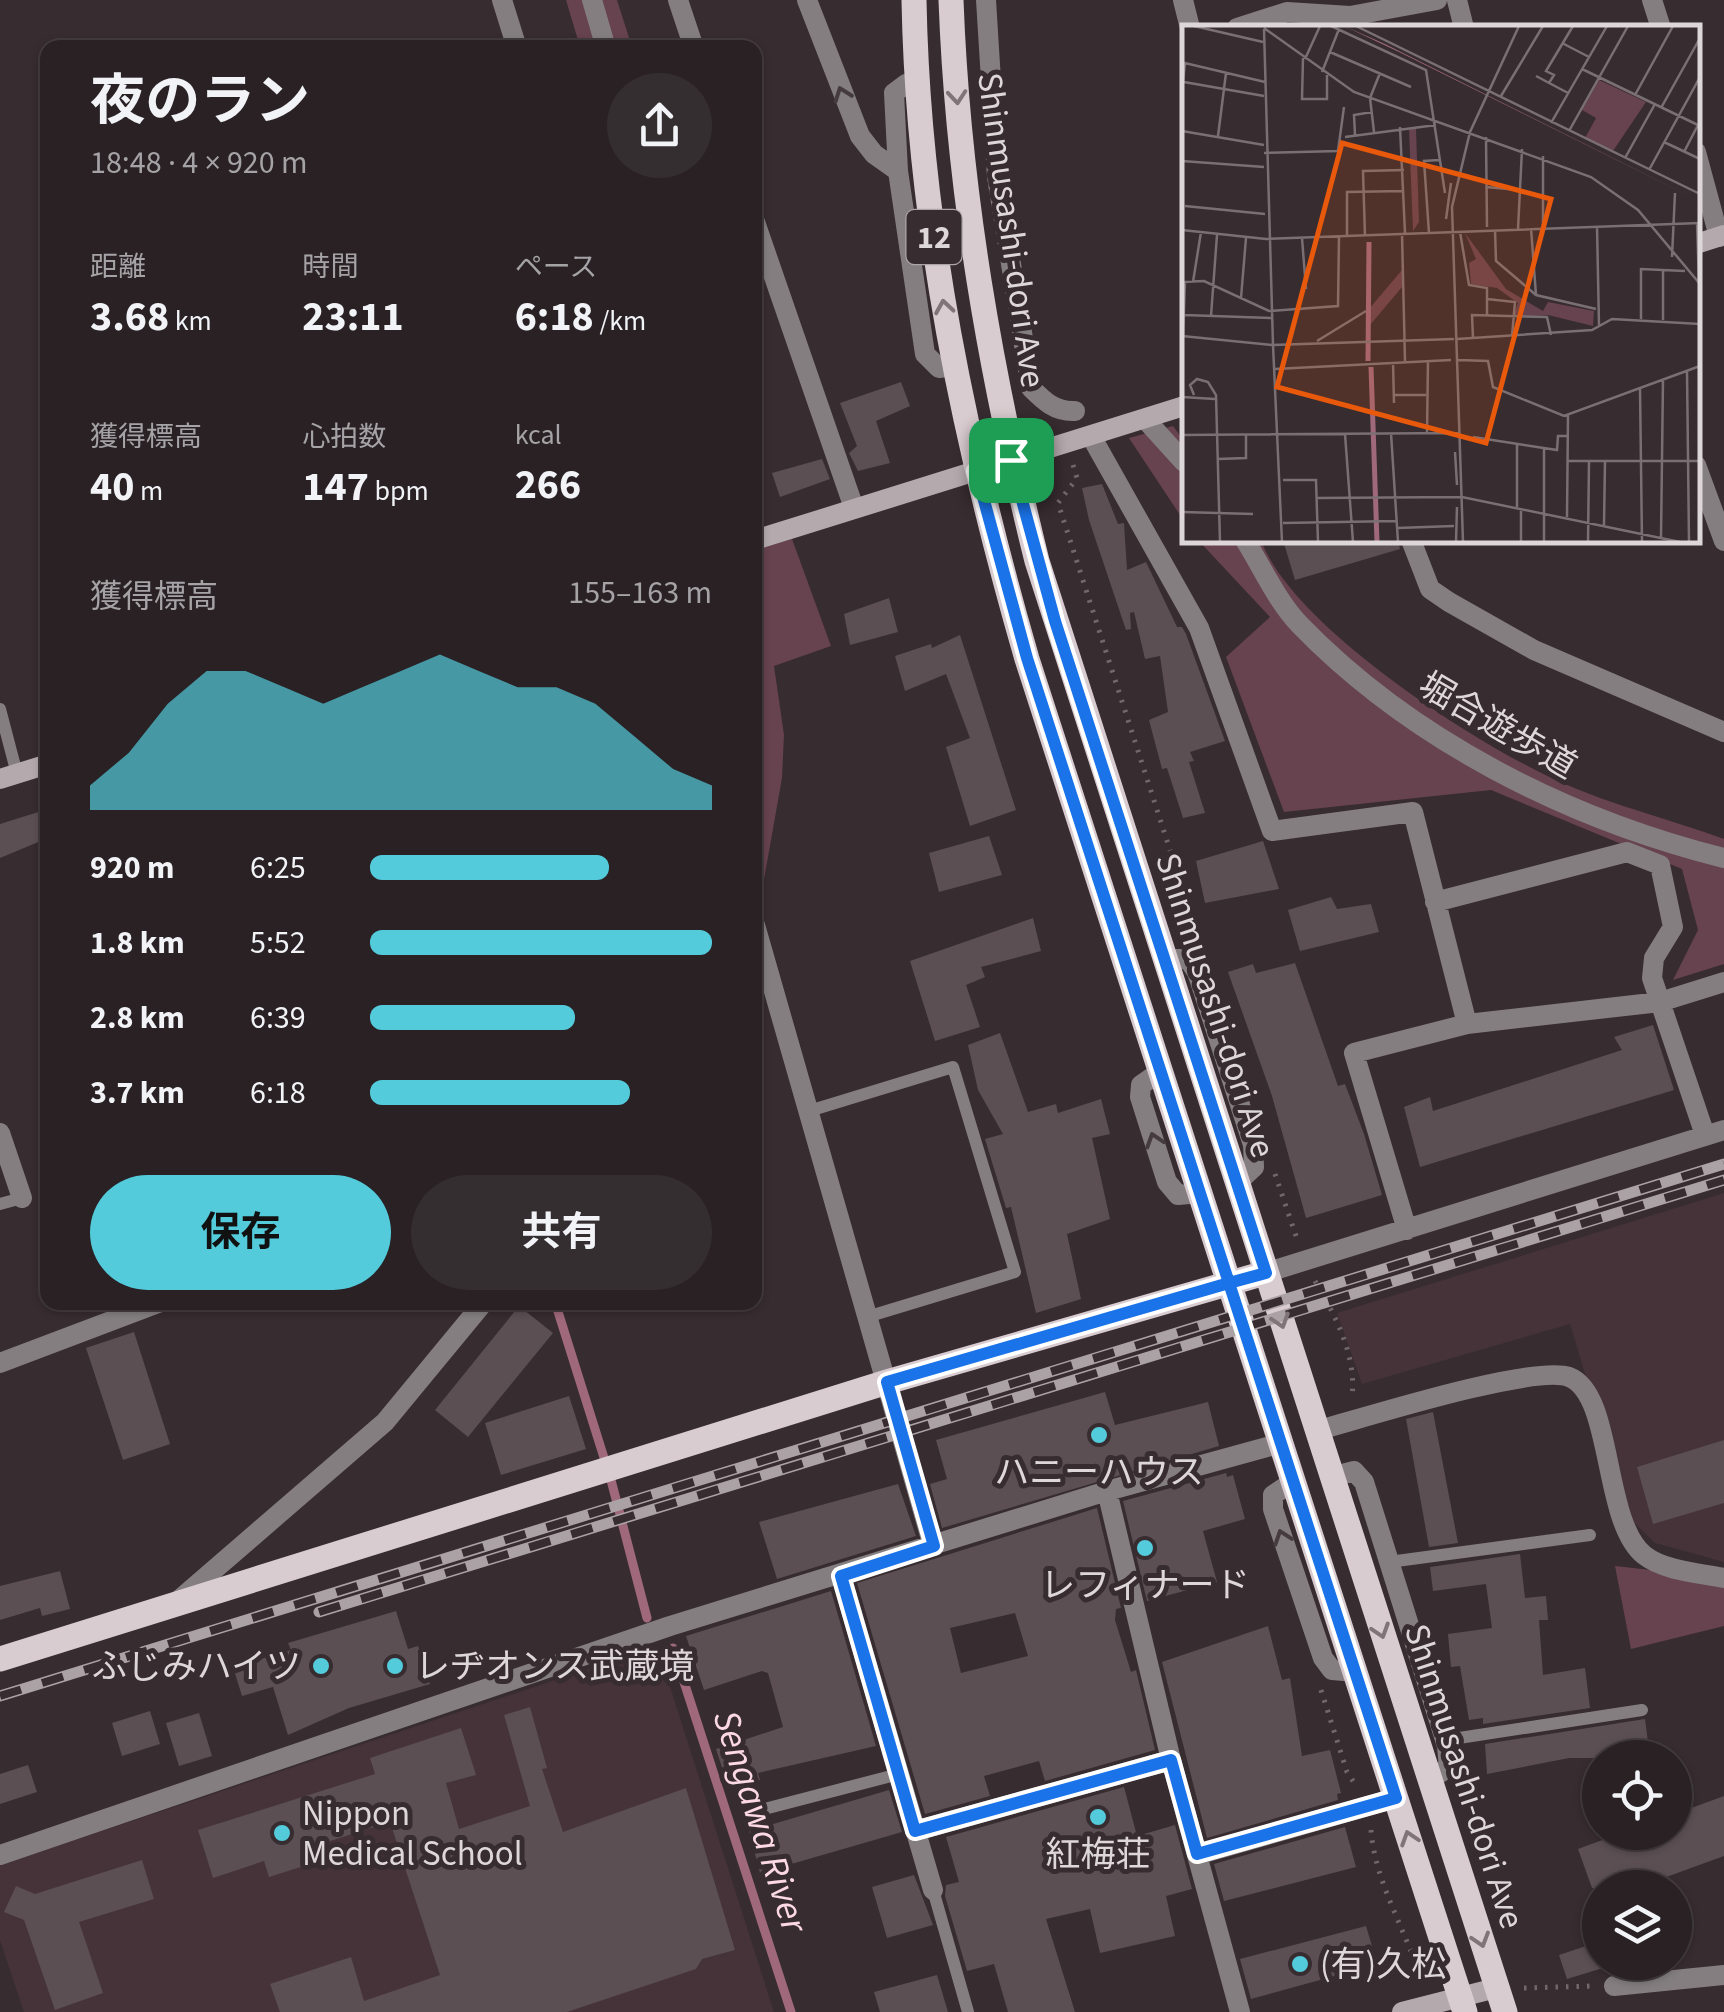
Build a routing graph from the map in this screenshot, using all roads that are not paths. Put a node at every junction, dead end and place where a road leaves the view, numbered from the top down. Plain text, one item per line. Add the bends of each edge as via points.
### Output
1 (502, 0) edge
2 (592, 0) edge
3 (678, 0) edge
4 (807, 0) edge
5 (914, 0) edge
6 (951, 0) edge
7 (986, 0) edge
8 (1183, 0) edge
9 (1438, 0) edge
10 (1457, 0) edge
11 (1652, 0) edge
12 (1189, 25) edge
13 (1246, 25) edge
14 (1463, 25) edge
15 (1660, 25) edge
16 (515, 40) edge
17 (604, 40) edge
18 (691, 40) edge
19 (918, 83) junction
20 (1699, 162) edge
21 (898, 171) junction
22 (1722, 236) edge
23 (762, 242) edge
24 (954, 366) junction
25 (1182, 407) edge
26 (1074, 411) dead end
27 (1145, 419) junction
28 (1090, 436) junction
29 (1011, 460) junction
30 (1182, 460) edge
31 (976, 471) junction
32 (1699, 473) edge
33 (854, 508) junction
34 (762, 538) edge
35 (1724, 540) edge
36 (1246, 542) edge
37 (1412, 542) edge
38 (0, 710) edge
39 (1724, 732) edge
40 (40, 767) edge
41 (9, 777) edge
42 (1724, 858) edge
43 (1435, 902) junction
44 (762, 950) edge
45 (1724, 982) edge
46 (1660, 1002) junction
47 (1467, 1024) junction
48 (809, 1111) junction
49 (1715, 1132) edge
50 (0, 1134) edge
51 (22, 1198) joint
52 (0, 1204) edge
53 (1408, 1230) junction
54 (1266, 1273) junction
55 (1229, 1283) junction
56 (140, 1310) edge
57 (477, 1310) edge
58 (870, 1316) junction
59 (0, 1362) edge
60 (887, 1382) junction
61 (1316, 1432) junction
62 (1282, 1443) junction
63 (1331, 1477) junction
64 (1107, 1491) junction
65 (1590, 1535) dead end
66 (934, 1546) junction
67 (1389, 1562) junction
68 (841, 1576) junction
69 (1724, 1578) edge
70 (175, 1604) junction
71 (0, 1659) edge
72 (1642, 1710) dead end
73 (1446, 1740) junction
74 (1171, 1760) junction
75 (899, 1774) junction
76 (1430, 1780) junction
77 (1396, 1798) junction
78 (748, 1814) dead end
79 (915, 1831) junction
80 (1197, 1854) junction
81 (0, 1855) edge
82 (933, 1890) joint
83 (1724, 1974) edge
84 (1614, 1986) road end
85 (1501, 2000) edge
86 (1463, 2005) edge
87 (968, 2012) edge
88 (1240, 2012) edge
89 (1402, 2012) edge

1 - 16 street
2 - 17 street
3 - 18 street
21 -> 4 street via 860,136
5 - 19 main road, Shinmusashi-dori Ave / 12
6 -> 29 main road, Shinmusashi-dori Ave / 12 via 968,213
7 - 26 street via 997,177 1031,388 1046,403
8 - 12 street
9 - 13 street via 1350,16 1287,12
10 - 14 street
11 - 15 street
19 - 21 street via 894,94
24 -> 19 main road, Shinmusashi-dori Ave / 12
20 - 22 street
21 - 24 street via 925,354 939,368
23 - 33 street
24 - 31 main road, Shinmusashi-dori Ave / 12
25 - 27 street
27 - 28 street
27 - 30 street
28 - 29 street
28 - 43 street via 1199,628 1272,831 1413,812
29 - 31 street
29 - 54 main road, Shinmusashi-dori Ave / 12 via 1036,561
31 - 33 street
55 -> 31 main road, Shinmusashi-dori Ave / 12 via 1027,658
32 - 35 street
33 - 34 street
36 - 42 street, 堀合遊歩道 via 1297,622 1415,722 1532,790
37 - 39 street via 1430,589 1450,602 1534,650
38 - 41 lane
40 - 41 street
43 - 46 street via 1627,852 1660,864 1673,927 1654,958
43 - 47 street
44 - 48 street
45 - 46 street
46 - 47 street
46 - 49 street
47 - 53 street via 1354,1053
48 - 58 street
48 - 58 lane via 952,1067 1015,1272
49 - 53 street
50 - 51 street
51 - 52 lane
53 - 54 street
54 - 55 main road
54 -> 61 main road, Shinmusashi-dori Ave / 12
55 - 60 main road
55 - 62 main road, Shinmusashi-dori Ave / 12
56 - 59 street
57 - 70 street via 385,1422
58 - 60 street
60 - 66 street
60 - 70 main road
61 - 63 main road, Shinmusashi-dori Ave / 12
61 - 69 street via 1459,1393 1546,1376 1570,1378 1589,1395 1630,1540 1660,1564
62 - 64 street
77 -> 62 main road, Shinmusashi-dori Ave / 12
63 - 67 street via 1354,1470 1360,1475
63 -> 76 main road, Shinmusashi-dori Ave / 12
64 - 66 street
64 - 74 street
65 - 67 lane
66 - 68 street
67 - 73 street
68 - 75 street
68 - 81 street via 670,1626
70 - 71 main road
72 - 73 lane
73 - 76 street via 1449,1767
74 - 79 street
74 - 80 street
75 - 78 lane
75 - 79 street
76 -> 85 main road, Shinmusashi-dori Ave / 12
77 - 80 street
86 -> 77 main road, Shinmusashi-dori Ave / 12
79 - 82 street
80 - 88 street
82 - 87 lane
83 - 84 street
85 - 86 street
86 - 89 street

